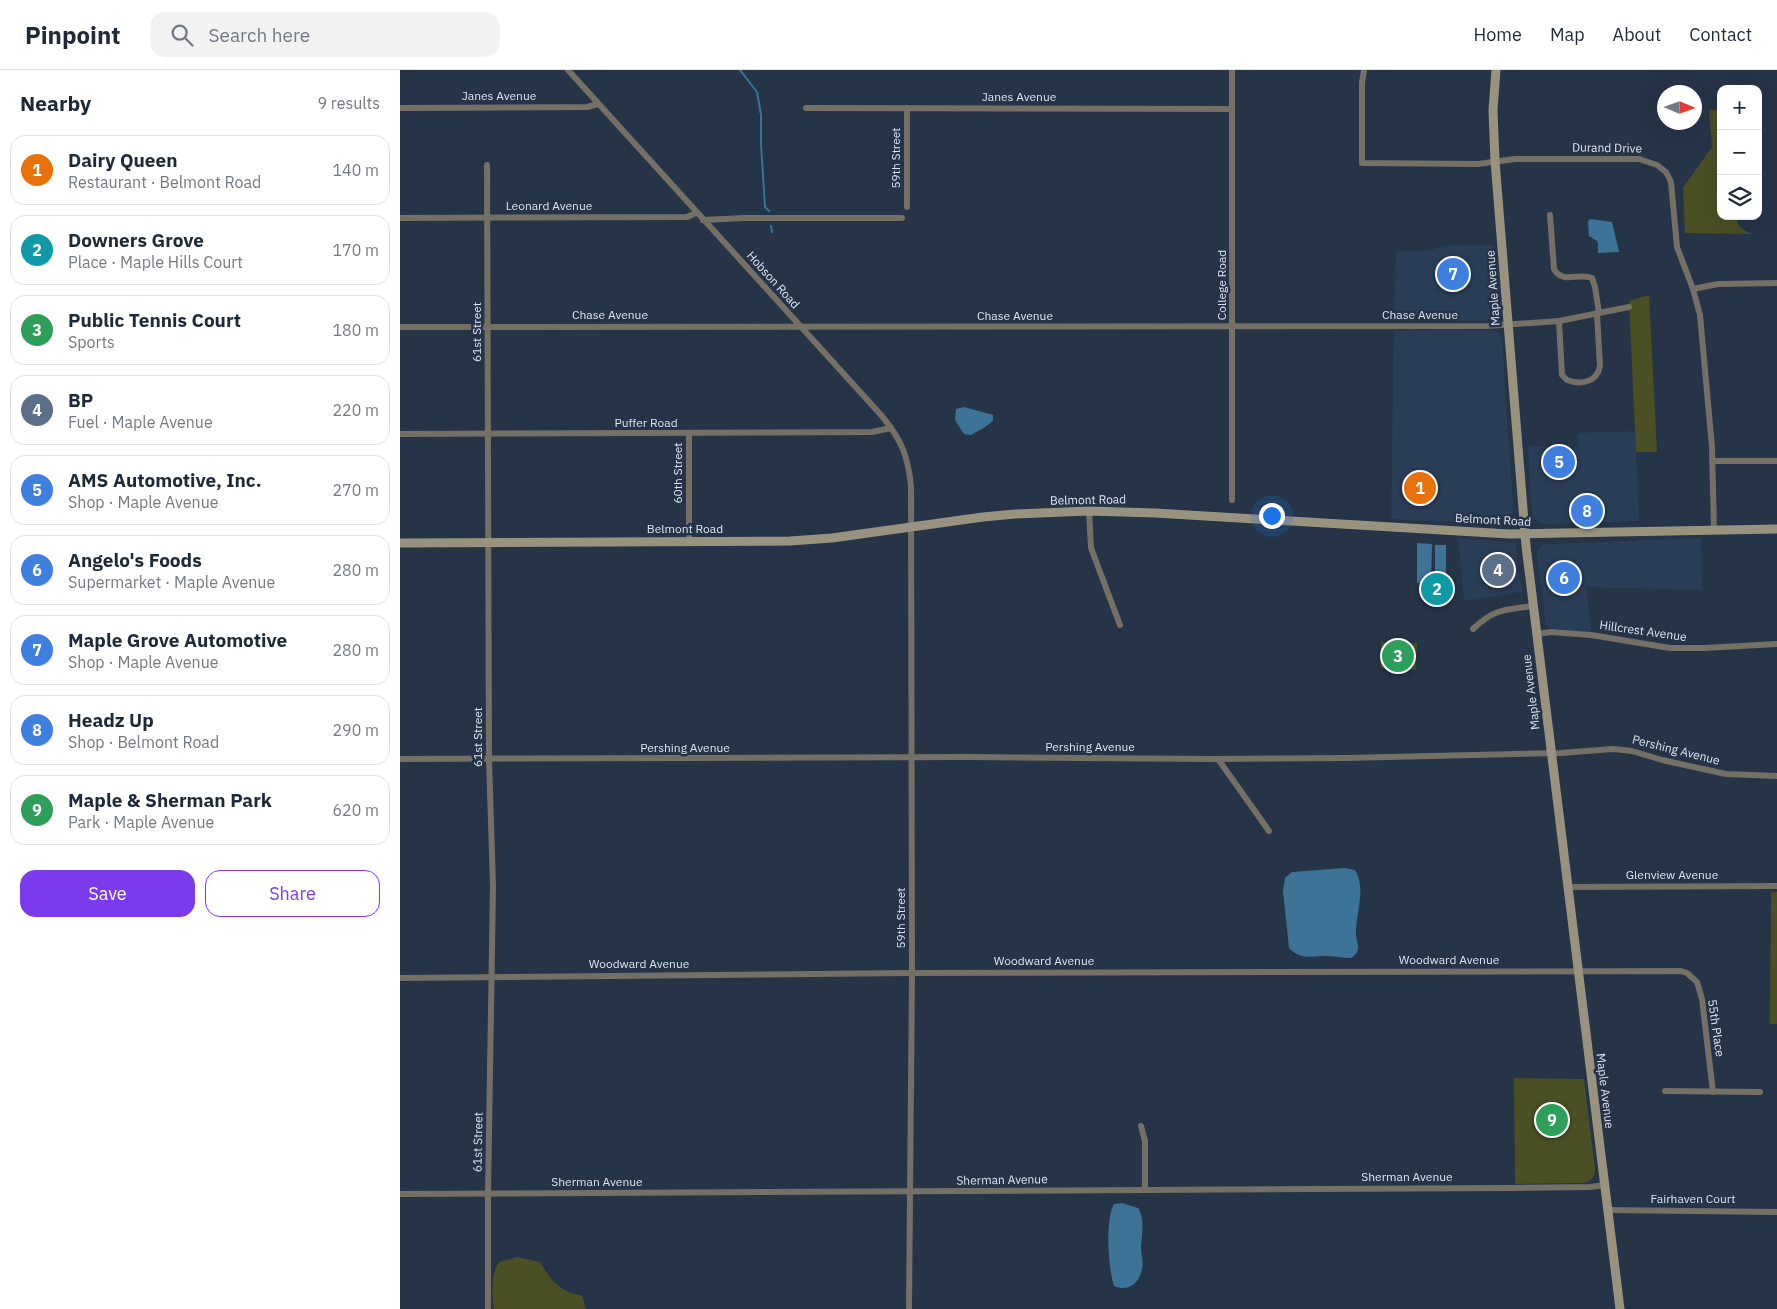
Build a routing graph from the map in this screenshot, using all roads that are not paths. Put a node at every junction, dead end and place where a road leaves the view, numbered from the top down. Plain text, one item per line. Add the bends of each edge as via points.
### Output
1 (568, 70) edge
2 (1232, 70) edge
3 (1364, 70) edge
4 (1496, 70) edge
5 (598, 104) junction
6 (400, 108) edge
7 (806, 108) dead end
8 (907, 108) junction
9 (1232, 108) junction
10 (1496, 162) junction
11 (487, 165) dead end
12 (907, 207) dead end
13 (696, 213) junction
14 (1550, 215) dead end
15 (400, 218) edge
16 (488, 218) junction
17 (902, 218) dead end
18 (703, 220) junction
19 (1777, 283) edge
20 (1693, 289) junction
21 (1628, 307) dead end
22 (1598, 314) junction
23 (1559, 321) junction
24 (1508, 325) junction
25 (799, 326) junction
26 (1233, 326) junction
27 (400, 327) edge
28 (488, 327) junction
29 (891, 428) junction
30 (400, 434) edge
31 (488, 434) junction
32 (689, 434) junction
33 (1712, 461) junction
34 (1777, 461) edge
35 (1232, 500) dead end
36 (1089, 511) junction
37 (912, 527) junction
38 (1777, 529) edge
39 (1714, 530) junction
40 (1525, 534) junction
41 (689, 542) junction
42 (400, 543) edge
43 (488, 543) junction
44 (1533, 606) junction
45 (1120, 625) dead end
46 (1473, 629) dead end
47 (1537, 634) junction
48 (1777, 644) edge
49 (1551, 753) junction
50 (489, 758) junction
51 (912, 758) junction
52 (400, 759) edge
53 (1218, 759) junction
54 (1777, 776) edge
55 (1269, 831) dead end
56 (1777, 886) edge
57 (1568, 887) junction
58 (1578, 972) junction
59 (1687, 972) joint
60 (912, 973) junction
61 (491, 976) junction
62 (400, 978) edge
63 (1665, 1092) dead end
64 (1713, 1092) junction
65 (1760, 1092) dead end
66 (1141, 1126) dead end
67 (1604, 1185) junction
68 (1145, 1190) junction
69 (910, 1192) junction
70 (400, 1194) edge
71 (488, 1194) junction
72 (1608, 1210) junction
73 (1777, 1212) edge
74 (488, 1309) edge
75 (909, 1309) edge
76 (1620, 1309) edge

1 - 5 street, Hobson Road
2 - 9 street, College Road
3 - 10 street, Durand Drive via 1362,163
4 - 10 main road, Maple Avenue via 1493,110
5 - 6 street, Janes Avenue via 587,107
5 - 13 street, Hobson Road
7 - 8 street, Janes Avenue
8 - 9 street, Janes Avenue
8 - 12 street, 59th Street
9 - 26 street, College Road
10 - 20 street, Durand Drive via 1515,159 1629,159 1657,164 1666,172 1673,187 1677,247
10 - 24 main road, Maple Avenue
11 - 16 street, 61st Street
13 - 16 street, Leonard Avenue via 687,217
13 - 18 street, Hobson Road
14 - 22 street via 1556,273 1563,277 1592,278
15 - 16 street, Leonard Avenue
16 - 28 street, 61st Street
17 - 18 street
18 - 25 street, Hobson Road
19 - 20 street via 1718,284
20 - 33 street, Durand Drive via 1700,315
21 - 22 street, Chase Avenue
22 - 23 street, Chase Avenue
22 - 23 street via 1599,373 1594,379 1581,382 1567,380 1562,375
23 - 24 street, Chase Avenue
24 - 26 street, Chase Avenue
24 - 40 main road, Maple Avenue
25 - 26 street, Chase Avenue
25 - 28 street, Chase Avenue
25 - 29 street, Hobson Road
26 - 35 street, College Road
27 - 28 street, Chase Avenue
28 - 31 street, 61st Street
29 - 32 street, Puffer Road via 872,432
29 - 37 street, Hobson Road via 908,460
30 - 31 street, Puffer Road
31 - 32 street, Puffer Road
31 - 43 street, 61st Street
32 - 41 street, 60th Street
33 - 34 street
33 - 39 street, Durand Drive
36 - 37 main road, Belmont Road via 1015,514
36 - 40 main road, Belmont Road
36 - 45 street via 1091,548
37 - 41 main road, Belmont Road via 790,541
37 - 51 street, 59th Street
38 - 39 main road, Belmont Road
39 - 40 main road, Belmont Road
40 - 44 main road, Maple Avenue
41 - 43 main road, Belmont Road
42 - 43 main road, Belmont Road
43 - 50 street, 61st Street
44 - 46 street via 1500,610 1484,618
44 - 47 main road, Maple Avenue
47 - 48 street, Hillcrest Avenue via 1591,635 1680,648
47 - 49 main road, Maple Avenue
49 - 53 street, Pershing Avenue
49 - 54 street, Pershing Avenue via 1624,749 1726,774
49 - 57 main road, Maple Avenue
50 - 51 street, Pershing Avenue
50 - 52 street, Pershing Avenue
50 - 61 street, 61st Street via 493,886
51 - 53 street, Pershing Avenue
51 - 60 street, 59th Street
53 - 55 street
56 - 57 street, Glenview Avenue
57 - 58 main road, Maple Avenue
58 - 59 street, Woodward Avenue
58 - 60 street, Woodward Avenue
58 - 67 main road, Maple Avenue
59 - 64 street, 55th Place via 1697,982 1702,999
60 - 61 street, Woodward Avenue
60 - 69 street, 59th Street
61 - 62 street, Woodward Avenue
61 - 71 street, 61st Street
63 - 64 street
64 - 65 street
66 - 68 street via 1145,1141
67 - 68 street, Sherman Avenue
67 - 72 main road, Maple Avenue
68 - 69 street, Sherman Avenue
69 - 71 street, Sherman Avenue
69 - 75 street, 59th Street
70 - 71 street, Sherman Avenue
71 - 74 street, 61st Street
72 - 73 street, Fairhaven Court
72 - 76 main road, Maple Avenue

